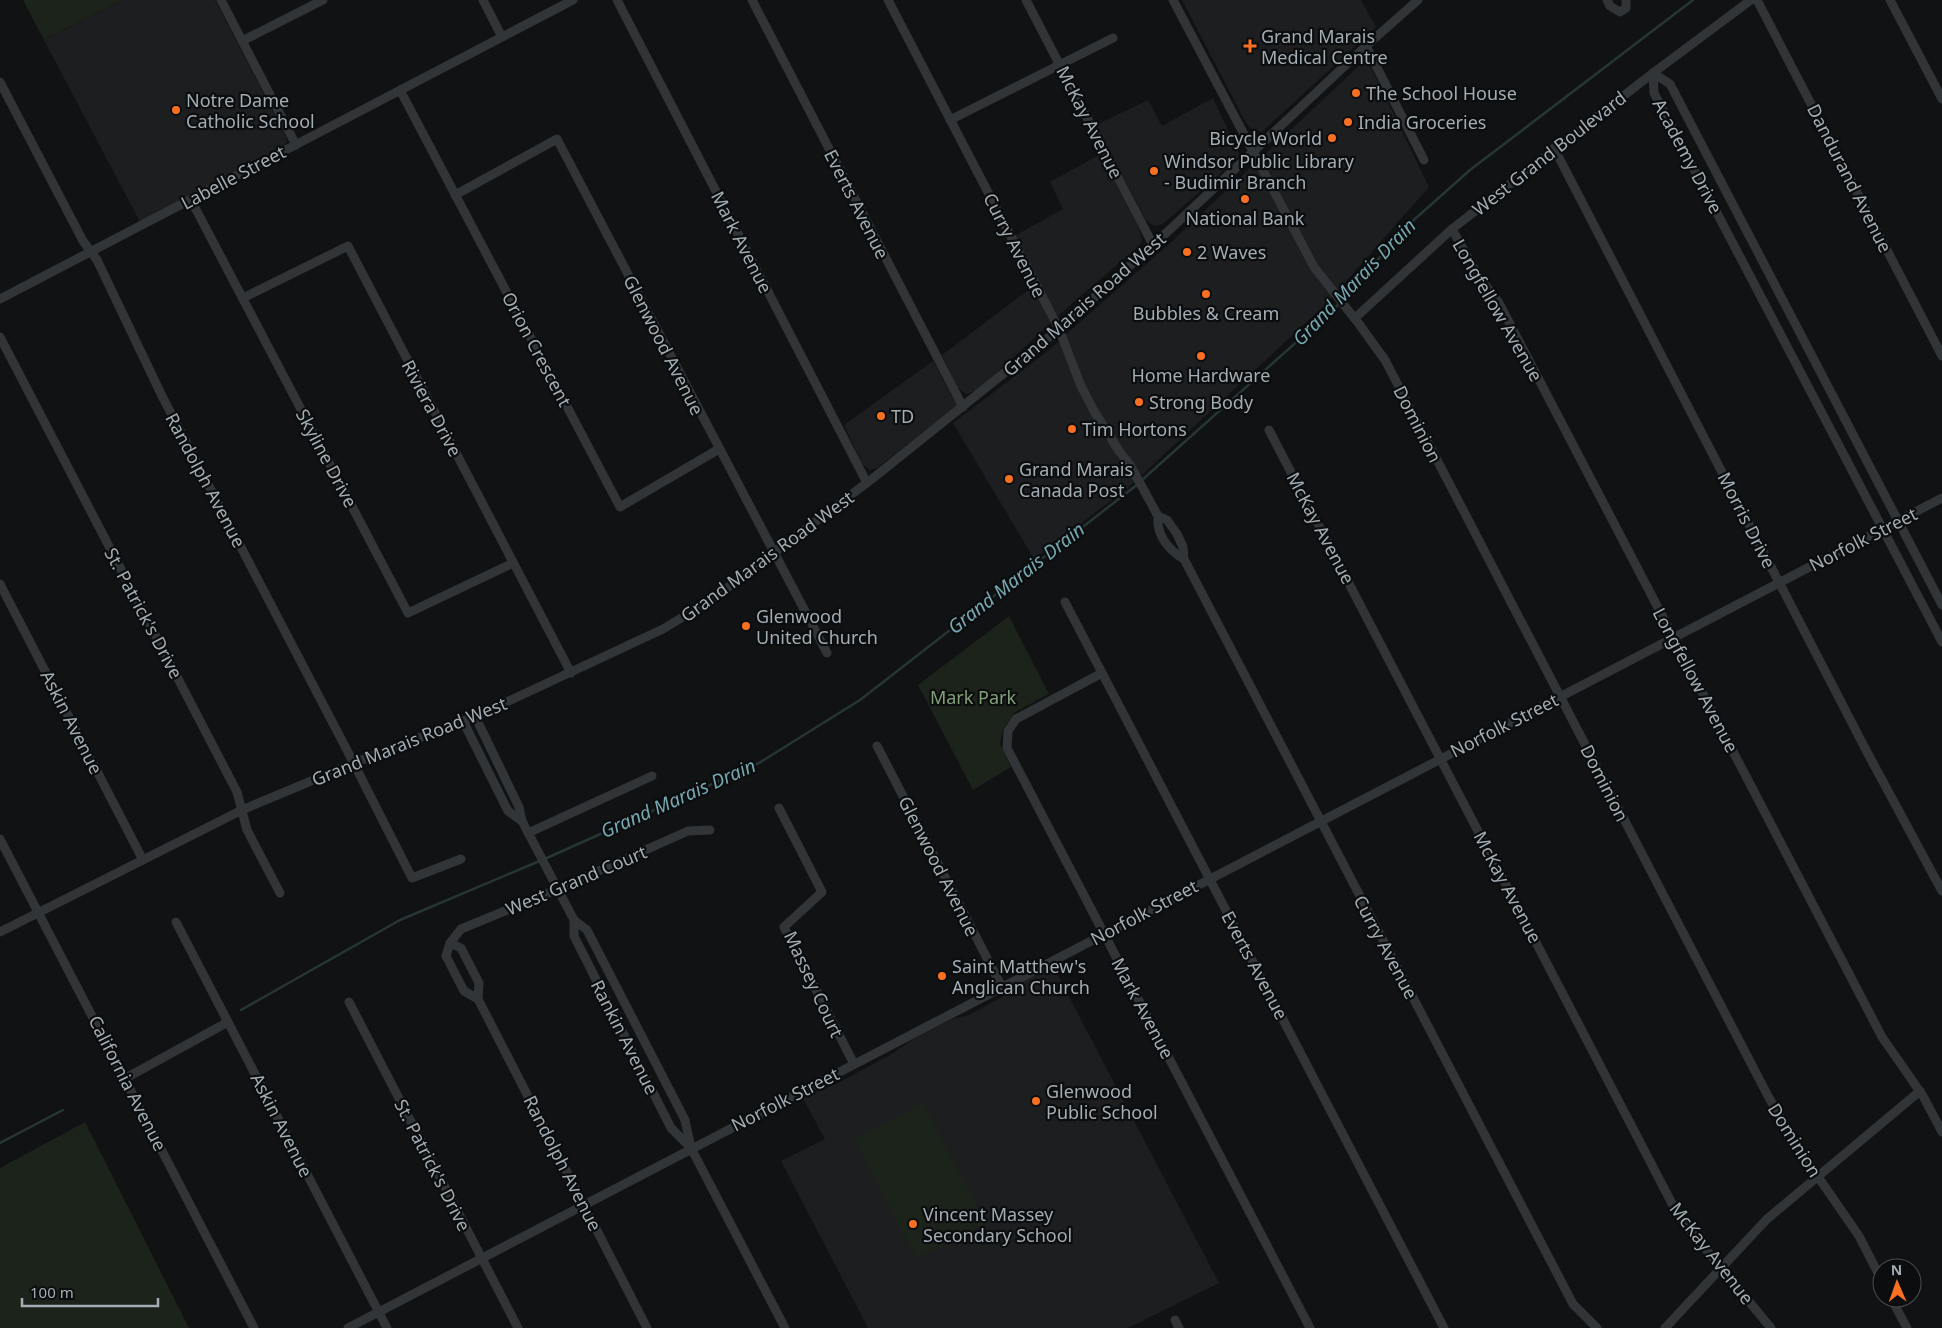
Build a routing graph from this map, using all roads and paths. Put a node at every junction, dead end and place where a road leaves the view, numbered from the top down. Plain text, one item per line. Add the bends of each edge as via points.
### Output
1 (221, 0) edge
2 (323, 0) edge
3 (483, 0) edge
4 (573, 0) edge
5 (616, 0) edge
6 (752, 0) edge
7 (888, 0) edge
8 (1026, 0) edge
9 (1173, 0) edge
10 (1418, 0) edge
11 (1607, 0) edge
12 (1626, 0) edge
13 (1751, 0) edge
14 (1757, 0) edge
15 (1890, 0) edge
16 (502, 37) junction
17 (1113, 38) dead end
18 (242, 41) junction
19 (1366, 46) junction
20 (1060, 64) junction
21 (1653, 73) junction
22 (0, 82) edge
23 (400, 90) junction
24 (1942, 99) edge
25 (950, 120) junction
26 (296, 145) junction
27 (1554, 148) junction
28 (1252, 152) junction
29 (1424, 160) dead end
30 (455, 195) junction
31 (191, 200) junction
32 (1452, 229) junction
33 (1153, 245) junction
34 (91, 252) junction
35 (244, 298) junction
36 (0, 299) edge
37 (1355, 318) junction
38 (1059, 329) junction
39 (0, 337) edge
40 (1942, 356) edge
41 (963, 407) junction
42 (1269, 430) dead end
43 (719, 449) junction
44 (866, 484) junction
45 (1942, 498) edge
46 (1158, 516) junction
47 (1898, 521) junction
48 (1883, 528) junction
49 (774, 555) junction
50 (1184, 559) junction
51 (513, 563) junction
52 (1779, 582) junction
53 (0, 584) edge
54 (1065, 602) dead end
55 (1942, 605) edge
56 (1674, 637) junction
57 (1942, 642) edge
58 (827, 654) dead end
59 (571, 672) junction
60 (1102, 673) junction
61 (1560, 696) junction
62 (475, 716) junction
63 (463, 721) junction
64 (877, 746) dead end
65 (1441, 758) junction
66 (354, 763) junction
67 (652, 776) dead end
68 (778, 808) dead end
69 (242, 810) junction
70 (522, 821) junction
71 (1320, 821) junction
72 (710, 830) dead end
73 (528, 833) junction
74 (0, 839) edge
75 (461, 859) dead end
76 (143, 860) junction
77 (1210, 878) junction
78 (556, 885) junction
79 (1942, 891) edge
80 (280, 893) dead end
81 (39, 913) junction
82 (574, 920) junction
83 (176, 922) dead end
84 (0, 932) edge
85 (1104, 933) junction
86 (450, 943) junction
87 (1002, 987) junction
88 (478, 999) junction
89 (349, 1002) dead end
90 (228, 1022) junction
91 (854, 1064) junction
92 (126, 1078) junction
93 (1920, 1091) junction
94 (1942, 1132) edge
95 (691, 1148) junction
96 (1818, 1177) junction
97 (584, 1204) junction
98 (482, 1258) junction
99 (1872, 1262) edge
100 (1721, 1268) junction
101 (1896, 1308) edge
102 (379, 1312) junction
103 (254, 1328) edge
104 (348, 1328) edge
105 (387, 1328) edge
106 (518, 1328) edge
107 (647, 1328) edge
108 (785, 1328) edge
109 (1310, 1328) edge
110 (1444, 1328) edge
111 (1597, 1328) edge
112 (1665, 1328) edge
113 (1771, 1328) edge
114 (1907, 1328) edge

1 - 18 street
2 - 18 street
3 - 16 street
4 - 16 street, Labelle Street
5 - 44 street, Mark Avenue
6 - 41 street, Everts Avenue
7 - 25 street, Curry Avenue
8 - 20 street, McKay Avenue
9 - 28 street, Dominion
10 - 19 street, Grand Marais Road West
11 - 12 street via 1620,12 1626,8
13 - 21 street, West Grand Boulevard
14 - 40 street, Dandurand Avenue
15 - 24 street
16 - 23 street, Labelle Street
17 - 20 street
18 - 26 street
19 - 28 street, Grand Marais Road West
19 - 29 street
20 - 25 street
20 - 33 street, McKay Avenue
21 - 27 street, West Grand Boulevard
21 - 47 street, Academy Drive via 1670,84
21 - 48 street, Academy Drive via 1654,93
22 - 34 street, Randolph Avenue via 82,241
23 - 26 street, Labelle Street
23 - 30 street, Orion Crescent
25 - 38 street, Curry Avenue
26 - 31 street, Labelle Street
27 - 32 street, West Grand Boulevard
27 - 52 street, Morris Drive
28 - 33 street, Grand Marais Road West
28 - 37 street, Dominion via 1306,254
30 - 43 street, Glenwood Avenue via 557,139
30 - 43 street, Orion Crescent via 620,507
31 - 34 street, Labelle Street
31 - 35 street, Skyline Drive
32 - 37 street, West Grand Boulevard
32 - 56 street, Longfellow Avenue via 1477,274 1499,303
33 - 38 street, Grand Marais Road West
34 - 36 street, Labelle Street
34 - 66 street, Randolph Avenue via 162,396
35 - 51 street, Skyline Drive via 408,613
35 - 51 street, Riviera Drive via 348,246
37 - 61 street, Dominion via 1384,360
38 - 41 street, Grand Marais Road West
38 - 46 street, Curry Avenue via 1081,386
39 - 69 street, St. Patrick's Drive via 238,792
41 - 44 street, Grand Marais Road West
42 - 65 street, McKay Avenue
43 - 49 street, Glenwood Avenue
44 - 49 street, Grand Marais Road West
45 - 47 street, Norfolk Street
46 - 50 street, Curry Avenue via 1167,520 1177,534
46 - 50 street, Curry Avenue via 1161,534 1174,553
47 - 48 street, Norfolk Street
47 - 55 street, Academy Drive
48 - 52 street, Norfolk Street
48 - 57 street, Academy Drive
49 - 58 street, Glenwood Avenue
49 - 59 street, Grand Marais Road West via 694,612
50 - 71 street, Curry Avenue
51 - 59 street, Riviera Drive
52 - 56 street, Norfolk Street
52 - 79 street, Morris Drive
53 - 76 street, Askin Avenue
54 - 60 street, Everts Avenue
56 - 61 street, Norfolk Street
56 - 93 street, Longfellow Avenue via 1882,1037
59 - 62 street, Grand Marais Road West
60 - 77 street, Everts Avenue
60 - 85 street, Mark Avenue via 1016,719 1008,731 1007,748
61 - 65 street, Norfolk Street
61 - 96 street, Dominion via 1768,1096
62 - 63 street, Grand Marais Road West
62 - 70 street, Rankin Avenue via 519,806
63 - 66 street, Grand Marais Road West
63 - 70 street, Rankin Avenue via 508,811
64 - 87 street, Glenwood Avenue
65 - 71 street, Norfolk Street
65 - 100 street, McKay Avenue via 1679,1217
66 - 69 street, Grand Marais Road West
66 - 75 street, Randolph Avenue via 412,878
67 - 73 street
68 - 91 street, Massey Court via 822,892 784,927
69 - 76 street, Grand Marais Road West
69 - 80 street, St. Patrick's Drive via 247,830
70 - 73 street, Rankin Avenue
71 - 77 street, Norfolk Street
71 - 111 street, Curry Avenue via 1572,1304
72 - 78 street, West Grand Court via 688,831
73 - 78 street, Rankin Avenue
74 - 81 street, California Avenue
76 - 81 street, Grand Marais Road West
77 - 85 street, Norfolk Street
77 - 110 street, Everts Avenue
78 - 82 street, Rankin Avenue
78 - 86 street, West Grand Court via 461,930
81 - 84 street, Grand Marais Road West
81 - 92 street, California Avenue
82 - 95 street, Rankin Avenue via 587,930 680,1111
82 - 95 street, Rankin Avenue via 574,936 671,1128
83 - 90 street, Askin Avenue
85 - 87 street, Norfolk Street
85 - 109 street, Mark Avenue
86 - 88 street, Randolph Avenue via 461,948 479,983
86 - 88 street, Randolph Avenue via 446,956 464,991
87 - 91 street, Norfolk Street
88 - 97 street, Randolph Avenue
89 - 98 street, St. Patrick's Drive
90 - 92 street
90 - 102 street, Askin Avenue
91 - 95 street, Norfolk Street
92 - 103 street, California Avenue
93 - 94 street, Longfellow Avenue
93 - 96 street
95 - 97 street, Norfolk Street
95 - 108 street, Rankin Avenue
96 - 99 street, Dominion
96 - 100 street via 1768,1218
97 - 98 street, Norfolk Street
97 - 107 street, Randolph Avenue
98 - 102 street, Norfolk Street
98 - 106 street, St. Patrick's Drive
100 - 112 street
100 - 113 street, McKay Avenue
101 - 114 street
102 - 104 street, Norfolk Street
102 - 105 street, Askin Avenue

